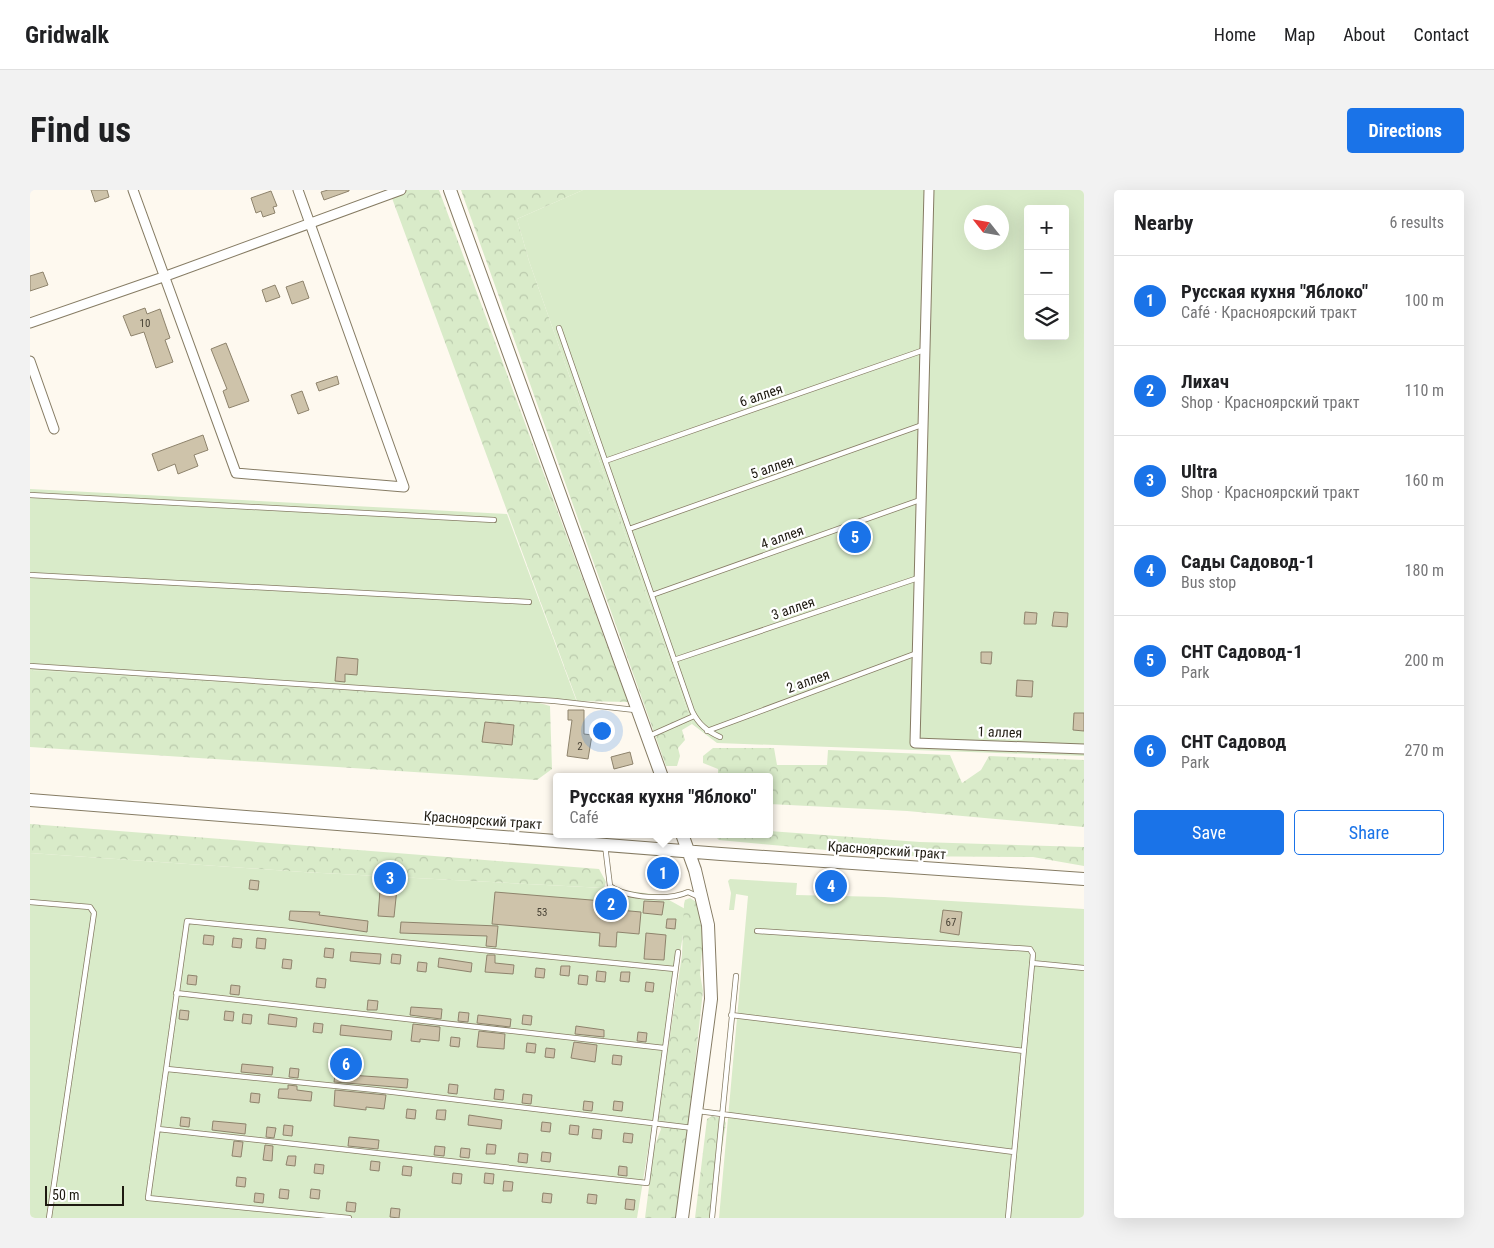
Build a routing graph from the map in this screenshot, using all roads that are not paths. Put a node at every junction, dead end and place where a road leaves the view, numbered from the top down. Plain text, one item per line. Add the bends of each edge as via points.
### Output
1 (133, 190) edge
2 (298, 190) edge
3 (402, 190) edge
4 (450, 190) edge
5 (929, 190) edge
6 (311, 223) junction
7 (166, 276) junction
8 (30, 323) edge
9 (559, 328) dead end
10 (924, 350) junction
11 (30, 362) edge
12 (922, 425) junction
13 (54, 429) dead end
14 (605, 461) junction
15 (30, 495) edge
16 (920, 500) junction
17 (494, 520) dead end
18 (629, 529) junction
19 (30, 575) edge
20 (918, 578) junction
21 (652, 595) junction
22 (528, 602) dead end
23 (917, 653) junction
24 (674, 660) junction
25 (30, 666) edge
26 (639, 711) junction
27 (694, 716) junction
28 (707, 731) junction
29 (648, 736) junction
30 (720, 737) dead end
31 (1084, 749) edge
32 (661, 773) edge
33 (30, 800) edge
34 (684, 838) edge
35 (604, 844) junction
36 (688, 850) junction
37 (1084, 879) edge
38 (702, 898) junction
39 (30, 902) edge
40 (757, 931) dead end
41 (678, 952) dead end
42 (1032, 963) junction
43 (1084, 968) edge
44 (675, 969) junction
45 (736, 976) dead end
46 (176, 993) junction
47 (731, 1015) junction
48 (664, 1048) junction
49 (1024, 1051) junction
50 (167, 1069) junction
51 (697, 1111) junction
52 (722, 1114) junction
53 (655, 1123) junction
54 (158, 1129) junction
55 (695, 1129) junction
56 (1014, 1152) junction
57 (49, 1218) edge
58 (349, 1218) edge
59 (682, 1218) edge
60 (712, 1218) edge
61 (1008, 1218) edge

1 - 7 street
2 - 6 street
3 - 6 street
4 - 26 main road
5 - 10 street
6 - 7 street
6 - 7 street via 404,487 236,473
7 - 8 street
9 - 14 lane
10 - 12 street
10 - 14 lane, 6 аллея
11 - 13 street
12 - 16 street
12 - 18 lane, 5 аллея
14 - 18 lane
15 - 17 lane
16 - 20 street
16 - 21 lane, 4 аллея
18 - 21 lane
19 - 22 lane
20 - 23 street
20 - 24 lane, 3 аллея
21 - 24 lane
23 - 28 lane, 2 аллея
23 - 31 street, 1 аллея via 915,744
24 - 27 lane
25 - 26 lane via 555,701
26 - 29 main road
27 - 28 lane
27 - 29 lane
28 - 30 lane
29 - 32 main road
33 - 35 main road, Красноярский тракт
34 - 36 main road
35 - 36 main road, Красноярский тракт
35 - 38 lane via 610,886 620,893 671,898 688,892
36 - 37 main road, Красноярский тракт
36 - 38 main road
38 - 51 main road via 708,925 711,998
39 - 57 lane via 81,905 90,907 94,913
40 - 42 lane via 1030,949
41 - 44 lane
42 - 43 lane
42 - 49 lane
44 - 46 lane via 187,921
44 - 48 lane
45 - 47 lane
46 - 48 lane
46 - 50 lane
47 - 49 lane
47 - 52 lane
48 - 53 lane
49 - 56 lane
50 - 53 lane
50 - 54 lane
51 - 52 lane
51 - 55 main road
52 - 56 lane
52 - 60 lane
53 - 54 lane via 647,1183
53 - 55 lane
54 - 58 lane via 148,1198
55 - 59 main road
56 - 61 lane

